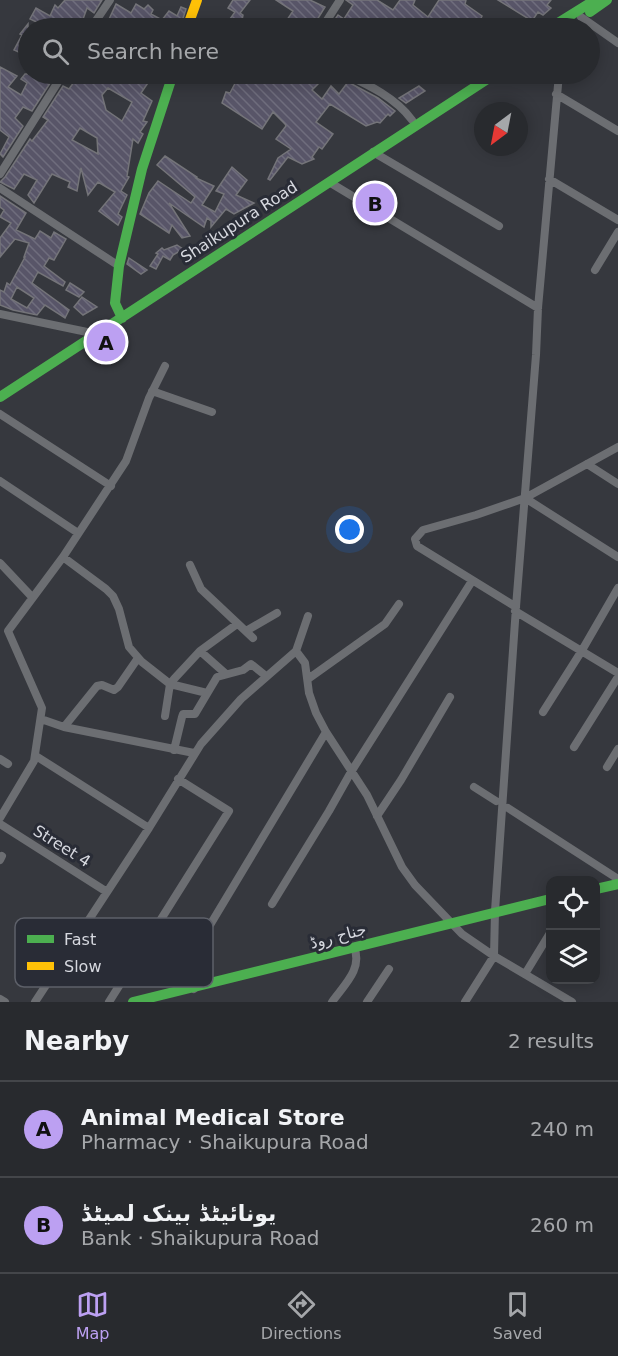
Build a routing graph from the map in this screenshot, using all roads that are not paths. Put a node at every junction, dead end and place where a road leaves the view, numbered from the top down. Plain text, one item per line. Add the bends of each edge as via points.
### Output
1 (110, 0) edge
2 (197, 0) edge
3 (340, 0) edge
4 (595, 0) edge
5 (608, 0) edge
6 (580, 17) edge
7 (98, 18) edge
8 (191, 18) edge
9 (328, 18) edge
10 (566, 18) edge
11 (600, 31) edge
12 (618, 43) edge
13 (57, 84) edge
14 (170, 84) edge
15 (363, 84) edge
16 (467, 84) edge
17 (479, 84) edge
18 (558, 84) edge
19 (556, 94) junction
20 (412, 120) junction
21 (618, 131) edge
22 (373, 152) junction
23 (0, 174) edge
24 (549, 178) junction
25 (329, 182) junction
26 (0, 188) edge
27 (618, 220) edge
28 (499, 226) dead end
29 (618, 232) edge
30 (119, 266) junction
31 (595, 270) dead end
32 (538, 308) junction
33 (0, 314) edge
34 (119, 314) junction
35 (87, 332) junction
36 (165, 366) dead end
37 (0, 389) edge
38 (152, 391) junction
39 (0, 397) edge
40 (212, 412) dead end
41 (0, 414) edge
42 (618, 447) edge
43 (588, 464) junction
44 (0, 481) edge
45 (618, 484) edge
46 (111, 486) junction
47 (525, 498) junction
48 (78, 533) junction
49 (63, 557) junction
50 (618, 557) edge
51 (0, 563) edge
52 (190, 565) dead end
53 (471, 581) junction
54 (618, 588) edge
55 (32, 597) junction
56 (399, 604) dead end
57 (516, 609) junction
58 (277, 613) dead end
59 (308, 616) dead end
60 (237, 624) junction
61 (9, 631) junction
62 (246, 631) junction
63 (0, 636) edge
64 (253, 638) dead end
65 (200, 651) junction
66 (296, 651) junction
67 (581, 652) junction
68 (138, 658) junction
69 (226, 674) junction
70 (618, 675) edge
71 (266, 676) junction
72 (308, 679) junction
73 (170, 684) junction
74 (207, 693) junction
75 (450, 698) dead end
76 (543, 712) dead end
77 (165, 716) dead end
78 (41, 719) junction
79 (64, 727) junction
80 (326, 732) junction
81 (574, 747) dead end
82 (618, 749) edge
83 (174, 750) junction
84 (194, 753) junction
85 (36, 756) junction
86 (0, 759) edge
87 (8, 764) dead end
88 (607, 767) dead end
89 (351, 772) junction
90 (178, 779) junction
91 (474, 787) dead end
92 (500, 800) junction
93 (505, 810) junction
94 (377, 816) junction
95 (0, 818) edge
96 (0, 824) edge
97 (149, 828) junction
98 (618, 879) edge
99 (618, 884) edge
100 (600, 888) edge
101 (107, 892) junction
102 (546, 899) edge
103 (272, 904) dead end
104 (495, 911) junction
105 (90, 918) edge
106 (162, 918) edge
107 (213, 920) edge
108 (450, 922) junction
109 (546, 940) edge
110 (354, 947) junction
111 (494, 956) junction
112 (389, 969) dead end
113 (525, 974) junction
114 (213, 983) edge
115 (45, 987) edge
116 (118, 987) edge
117 (198, 987) edge
118 (194, 988) joint
119 (0, 999) edge
120 (5, 1002) edge
121 (35, 1002) edge
122 (109, 1002) edge
123 (133, 1002) edge
124 (332, 1002) edge
125 (368, 1002) edge
126 (465, 1002) edge
127 (572, 1002) edge

1 - 7 street
2 - 8 main road
3 - 9 street
4 - 10 main road
5 - 6 main road
11 - 12 street
13 - 23 street
14 - 30 main road via 142,169
15 - 20 street via 392,100
16 - 20 main road, Shaikupura Road
17 - 22 main road, Shaikupura Road
18 - 19 street
19 - 21 street
19 - 24 street
20 - 34 main road, Shaikupura Road
22 - 25 main road, Shaikupura Road
22 - 28 street
24 - 27 street
24 - 32 street
25 - 32 street
25 - 34 main road, Shaikupura Road
26 - 30 street
29 - 31 street
30 - 34 main road via 115,294
32 - 47 street
33 - 35 street
34 - 35 main road, Shaikupura Road
34 - 39 main road, Shaikupura Road
35 - 37 main road, Shaikupura Road
36 - 38 street
38 - 40 street
38 - 46 street via 131,452
41 - 46 street
42 - 43 street
43 - 45 street
43 - 47 street
44 - 48 street
46 - 48 street
47 - 50 street
47 - 53 street via 423,530 415,539 417,546
47 - 57 street
48 - 49 street
49 - 55 street
49 - 68 street via 112,596 129,647
51 - 55 street
52 - 60 street via 201,589
53 - 57 street
53 - 89 street
54 - 67 street
55 - 61 street
56 - 72 street via 385,624
57 - 67 street
57 - 92 street
58 - 62 street
59 - 66 street
60 - 62 street
60 - 65 street
61 - 63 street
61 - 78 street via 42,704
62 - 64 street
65 - 69 street
65 - 73 street
66 - 71 street
66 - 72 street via 305,663
67 - 70 street
67 - 76 street
68 - 73 street
68 - 79 street via 118,687 114,690 97,686
69 - 71 street via 251,664
69 - 74 street via 217,677
70 - 81 street
71 - 84 street
72 - 80 street via 312,704
73 - 74 street
73 - 77 street
74 - 83 street via 195,714 183,714
75 - 94 street
78 - 79 street
78 - 85 street
79 - 83 street
80 - 89 street
80 - 107 street
82 - 88 street
83 - 84 street
84 - 90 street
85 - 95 street
85 - 97 street
86 - 87 street
89 - 94 street
89 - 103 street
90 - 97 street
90 - 106 street via 229,811
91 - 92 street
92 - 93 street
93 - 98 street
93 - 104 street
94 - 108 street via 414,885
96 - 101 street, Street 4
97 - 101 street
99 - 100 main road
101 - 105 street
102 - 104 main road, جناح روڈ
104 - 108 main road, جناح روڈ
104 - 111 street
108 - 110 main road, جناح روڈ
108 - 111 street
109 - 113 street
110 - 114 main road, جناح روڈ
110 - 124 street via 357,967
111 - 113 street
111 - 126 street
112 - 125 street
113 - 127 street
115 - 121 street
116 - 122 street
117 - 118 main road, جناح روڈ
118 - 123 main road, جناح روڈ
119 - 120 street

